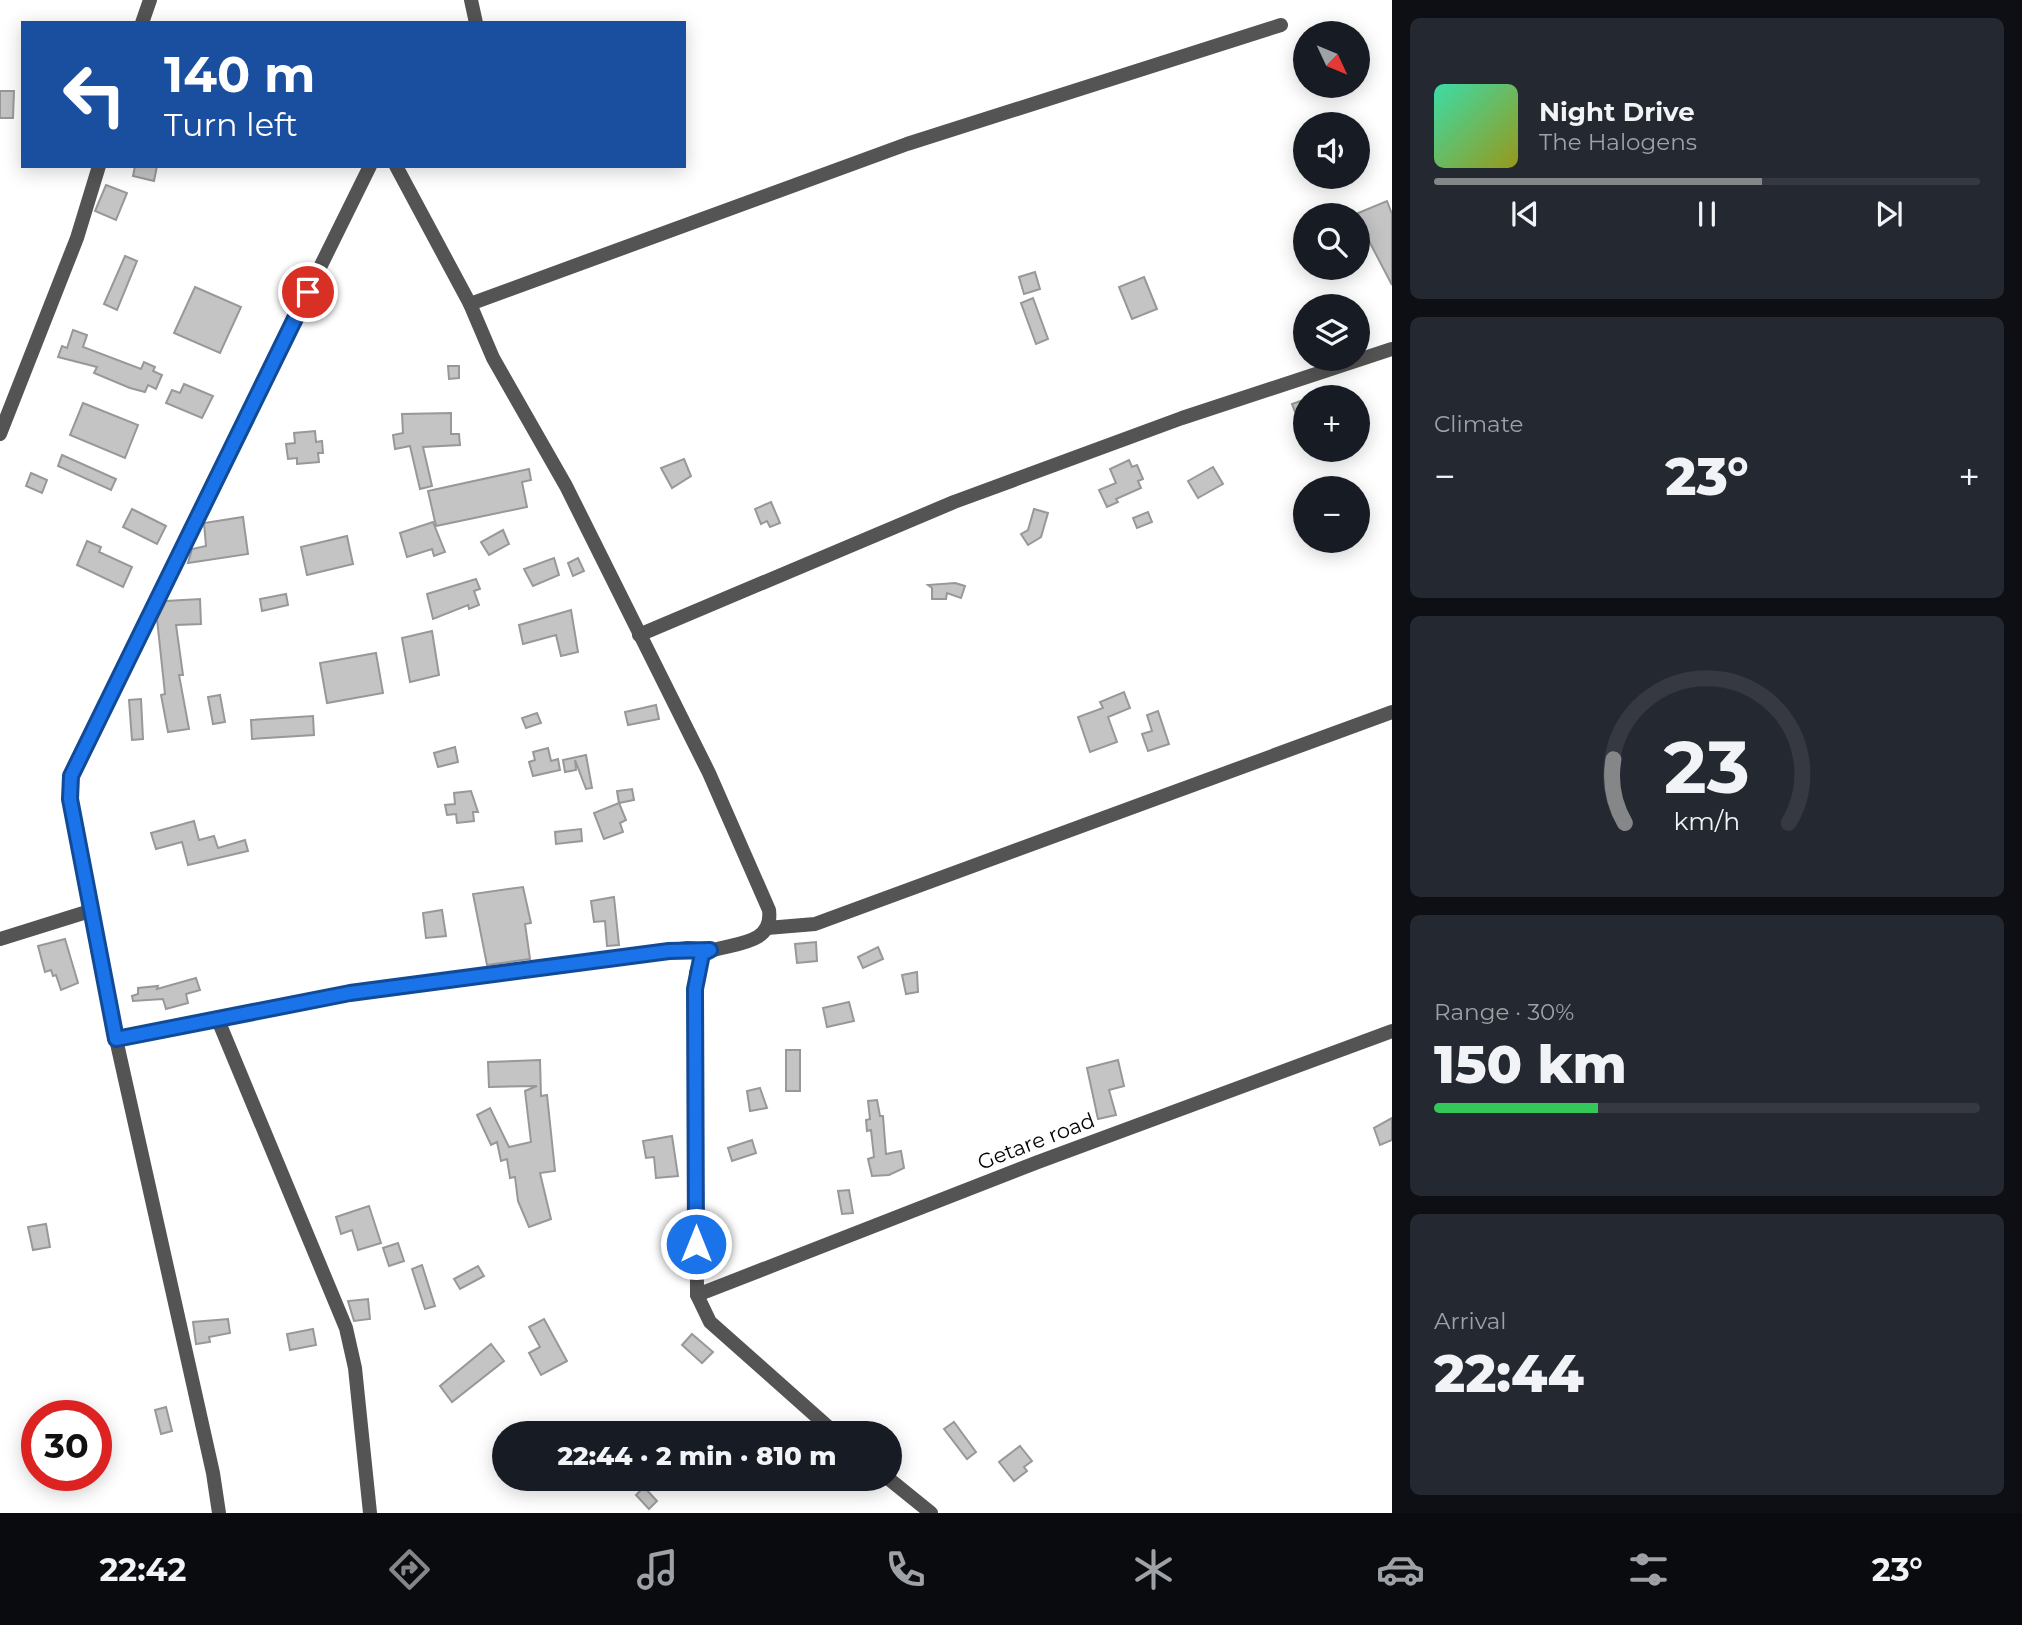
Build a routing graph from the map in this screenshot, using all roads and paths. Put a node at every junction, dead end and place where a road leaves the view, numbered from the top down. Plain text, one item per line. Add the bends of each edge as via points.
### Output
1 (150, 0) edge
2 (471, 0) edge
3 (143, 21) edge
4 (476, 21) edge
5 (1281, 25) dead end
6 (98, 168) edge
7 (369, 168) edge
8 (397, 168) edge
9 (470, 304) junction
10 (1392, 349) edge
11 (0, 434) edge
12 (639, 635) junction
13 (1392, 712) edge
14 (93, 910) junction
15 (767, 928) junction
16 (0, 939) edge
17 (710, 950) junction
18 (218, 1020) junction
19 (1392, 1031) edge
20 (116, 1039) junction
21 (697, 1295) junction
22 (821, 1421) edge
23 (902, 1490) edge
24 (219, 1513) edge
25 (370, 1513) edge
26 (931, 1513) edge

1 - 3 street
2 - 4 street
5 - 9 street via 907,144
6 - 11 street via 77,238
7 - 14 street via 74,766 70,799
8 - 9 street
9 - 12 street via 493,358 566,486
10 - 12 street via 1182,418 954,502
12 - 15 street via 709,773 769,910
13 - 15 street via 815,924
14 - 16 street
14 - 20 street
15 - 17 street via 755,940
17 - 18 street via 662,951 350,993
17 - 21 street via 702,954 695,989
18 - 20 street
18 - 25 street via 346,1328 355,1368
19 - 21 street, Getare road
20 - 24 street
21 - 22 street via 710,1322
23 - 26 street

